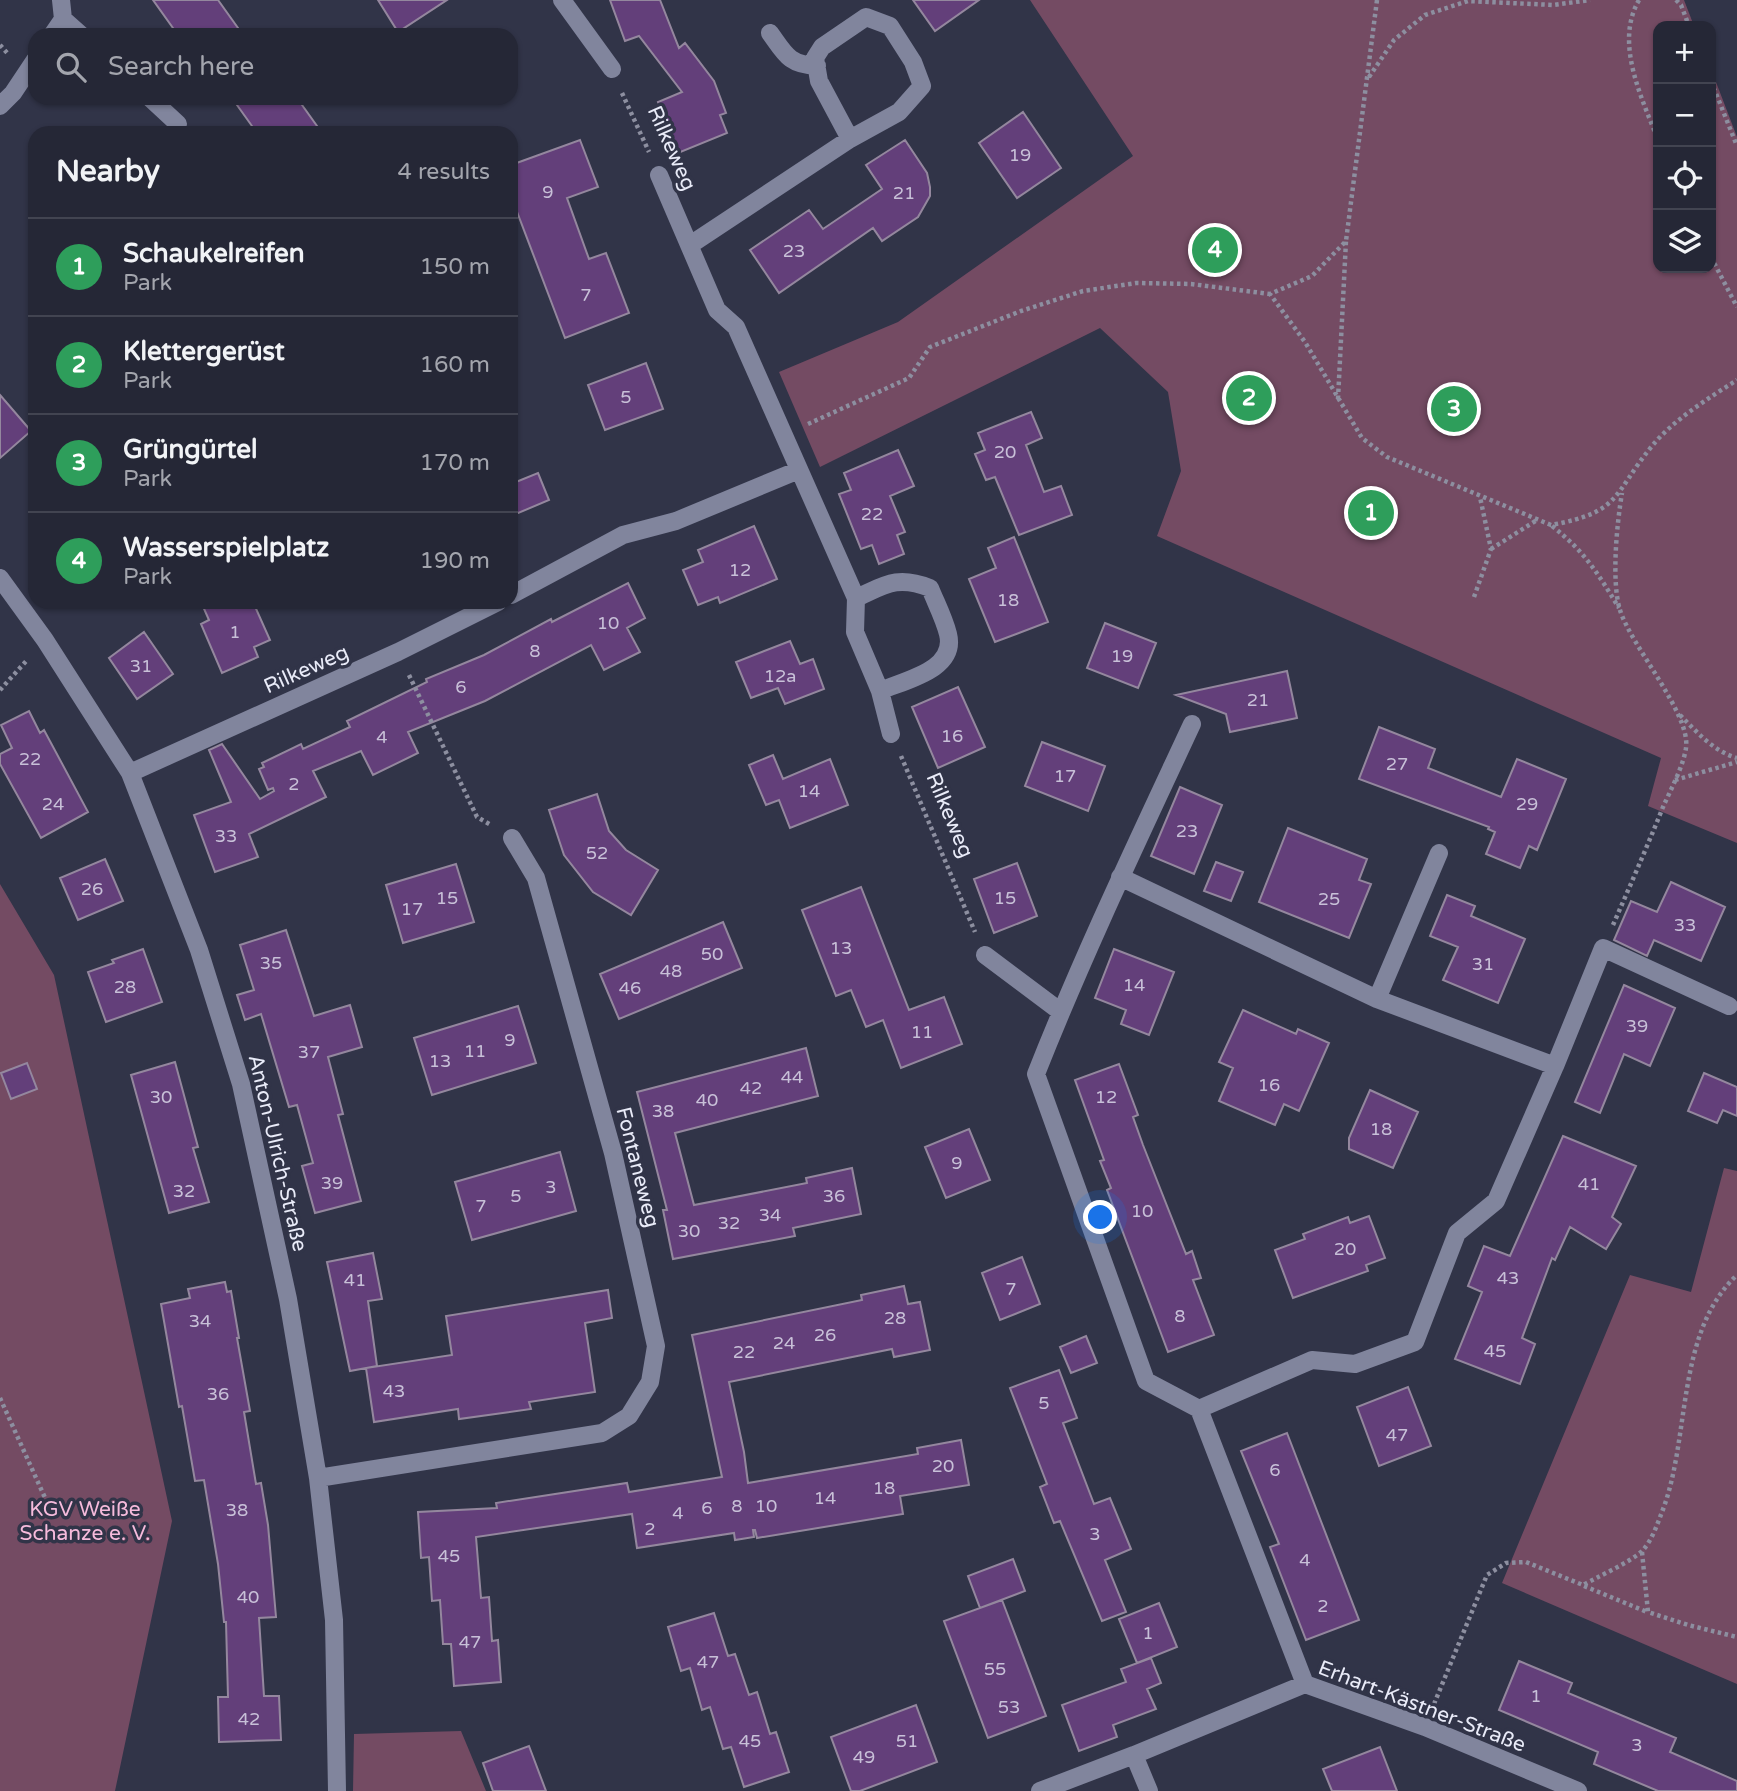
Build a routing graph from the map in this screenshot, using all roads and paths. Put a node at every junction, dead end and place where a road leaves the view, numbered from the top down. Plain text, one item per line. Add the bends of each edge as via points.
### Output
1 (61, 0) edge
2 (562, 0) edge
3 (1377, 0) edge
4 (1467, 0) edge
5 (1590, 0) edge
6 (1639, 0) edge
7 (1676, 0) edge
8 (63, 19) junction
9 (1687, 21) edge
10 (57, 28) edge
11 (73, 28) edge
12 (770, 33) dead end
13 (817, 66) junction
14 (612, 69) joint
15 (28, 70) edge
16 (1368, 78) junction
17 (1712, 84) edge
18 (158, 105) edge
19 (0, 106) edge
20 (178, 124) dead end
21 (1653, 126) edge
22 (850, 139) junction
23 (1737, 146) edge
24 (659, 175) joint
25 (1346, 241) junction
26 (691, 245) junction
27 (1716, 267) edge
28 (1270, 294) junction
29 (1737, 307) edge
30 (1737, 380) edge
31 (1338, 400) junction
32 (785, 435) junction
33 (799, 470) junction
34 (1622, 491) junction
35 (1479, 496) junction
36 (1538, 519) junction
37 (1551, 525) junction
38 (1491, 549) junction
39 (0, 578) edge
40 (518, 591) edge
41 (1474, 597) dead end
42 (856, 598) junction
43 (1619, 608) junction
44 (480, 609) edge
45 (45, 640) junction
46 (398, 652) junction
47 (0, 690) edge
48 (880, 691) junction
49 (1679, 715) junction
50 (1192, 724) dead end
51 (891, 734) joint
52 (1737, 760) edge
53 (130, 773) junction
54 (1675, 780) junction
55 (512, 838) joint
56 (1439, 853) dead end
57 (1120, 877) junction
58 (1603, 948) junction
59 (985, 955) joint
60 (1377, 999) junction
61 (1729, 1006) dead end
62 (1061, 1012) junction
63 (1555, 1066) junction
64 (1737, 1275) edge
65 (0, 1398) edge
66 (1199, 1409) junction
67 (318, 1478) junction
68 (46, 1500) dead end
69 (1642, 1552) junction
70 (1583, 1585) junction
71 (1648, 1612) junction
72 (1737, 1637) edge
73 (1305, 1684) junction
74 (1425, 1727) junction
75 (1134, 1755) junction
76 (337, 1791) edge
77 (1040, 1791) edge
78 (1149, 1791) edge
79 (1578, 1791) edge

1 - 8 street
2 - 14 street
3 - 16 path
4 - 5 path via 1553,5
4 - 16 path via 1425,15 1394,40
6 - 21 path via 1628,29 1632,66
7 - 9 path
8 - 10 street
8 - 11 street
12 - 13 street via 789,59
13 - 22 street via 819,81
13 - 22 street via 815,58 822,47 866,17 890,26 914,62 922,86 899,112
14 - 24 path, Rilkeweg
15 - 19 street
16 - 25 path
17 - 23 path
18 - 20 street
22 - 26 street
24 - 26 street, Rilkeweg
25 - 28 path via 1312,275
25 - 31 path
26 - 32 street, Rilkeweg via 717,310 736,327
27 - 29 path
28 - 31 path via 1305,342
28 - 32 path via 1191,284 1136,283 1083,291 930,347 909,378
30 - 34 path via 1652,445
31 - 35 path via 1362,438 1387,457
32 - 33 street, Rilkeweg
33 - 40 street via 676,521 623,535
33 - 42 street, Rilkeweg
34 - 37 path via 1596,513
34 - 43 path via 1616,569
35 - 36 path
35 - 38 path
36 - 37 path
36 - 38 path
37 - 43 path via 1577,545
38 - 41 path
39 - 45 street, Anton-Ulrich-Straße
42 - 48 street, Rilkeweg via 855,632
42 - 48 street via 893,581 912,580 930,588 948,636 948,652 937,667
43 - 49 path
44 - 46 street, Rilkeweg
45 - 47 path
45 - 53 street, Anton-Ulrich-Straße
46 - 53 street, Rilkeweg
46 - 55 path via 477,817
48 - 51 street, Rilkeweg
49 - 52 path via 1706,741
49 - 54 path via 1686,746
50 - 57 street
51 - 59 path, Rilkeweg
52 - 54 path
53 - 67 street, Anton-Ulrich-Straße via 199,950 241,1084 288,1300
54 - 58 path
55 - 67 street, Fontaneweg via 536,878 613,1153 656,1346 650,1382 629,1416 602,1433
56 - 60 street
57 - 60 street
57 - 62 street
58 - 61 street
58 - 63 street
59 - 62 street
60 - 63 street
62 - 66 street via 1036,1074 1146,1381
63 - 66 street via 1496,1201 1457,1233 1415,1342 1355,1364 1312,1360
64 - 69 path via 1710,1314 1696,1348 1669,1495
65 - 68 path
66 - 73 street
67 - 76 street, Anton-Ulrich-Straße via 334,1620
69 - 70 path
69 - 71 path
70 - 71 path
70 - 74 path via 1526,1562 1506,1563 1487,1575
71 - 72 path
73 - 74 street, Erhart-Kästner-Straße
73 - 75 street, Erhart-Kästner-Straße
74 - 79 street, Erhart-Kästner-Straße
75 - 77 street, Erhart-Kästner-Straße
75 - 78 street

